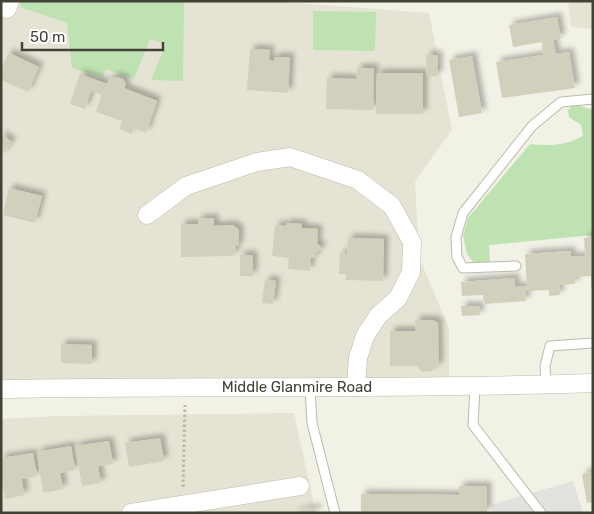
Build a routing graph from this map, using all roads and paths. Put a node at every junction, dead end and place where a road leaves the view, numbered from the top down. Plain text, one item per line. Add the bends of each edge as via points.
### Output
1 (10, 1) edge
2 (1, 6) edge
3 (593, 99) edge
4 (147, 216) dead end
5 (516, 266) dead end
6 (593, 343) edge
7 (593, 383) edge
8 (546, 384) junction
9 (185, 387) junction
10 (356, 387) junction
11 (475, 387) junction
12 (310, 388) junction
13 (1, 389) edge
14 (300, 486) dead end
15 (182, 505) junction
16 (131, 513) edge
17 (335, 513) edge
18 (541, 513) edge

1 - 2 street via 7,9
3 - 5 lane via 561,102 532,126 463,213 456,237 457,257 463,268
4 - 10 street via 186,186 257,162 290,157 358,180 392,206 412,242 411,272 398,298 378,316 365,336 358,358
6 - 8 lane via 550,346
7 - 8 street, Middle Glanmire Road
8 - 11 street, Middle Glanmire Road
9 - 12 street, Middle Glanmire Road
9 - 13 street, Middle Glanmire Road
9 - 15 path
10 - 11 street, Middle Glanmire Road
10 - 12 street, Middle Glanmire Road
11 - 18 lane via 473,425
12 - 17 lane via 312,423
14 - 15 street
15 - 16 street

